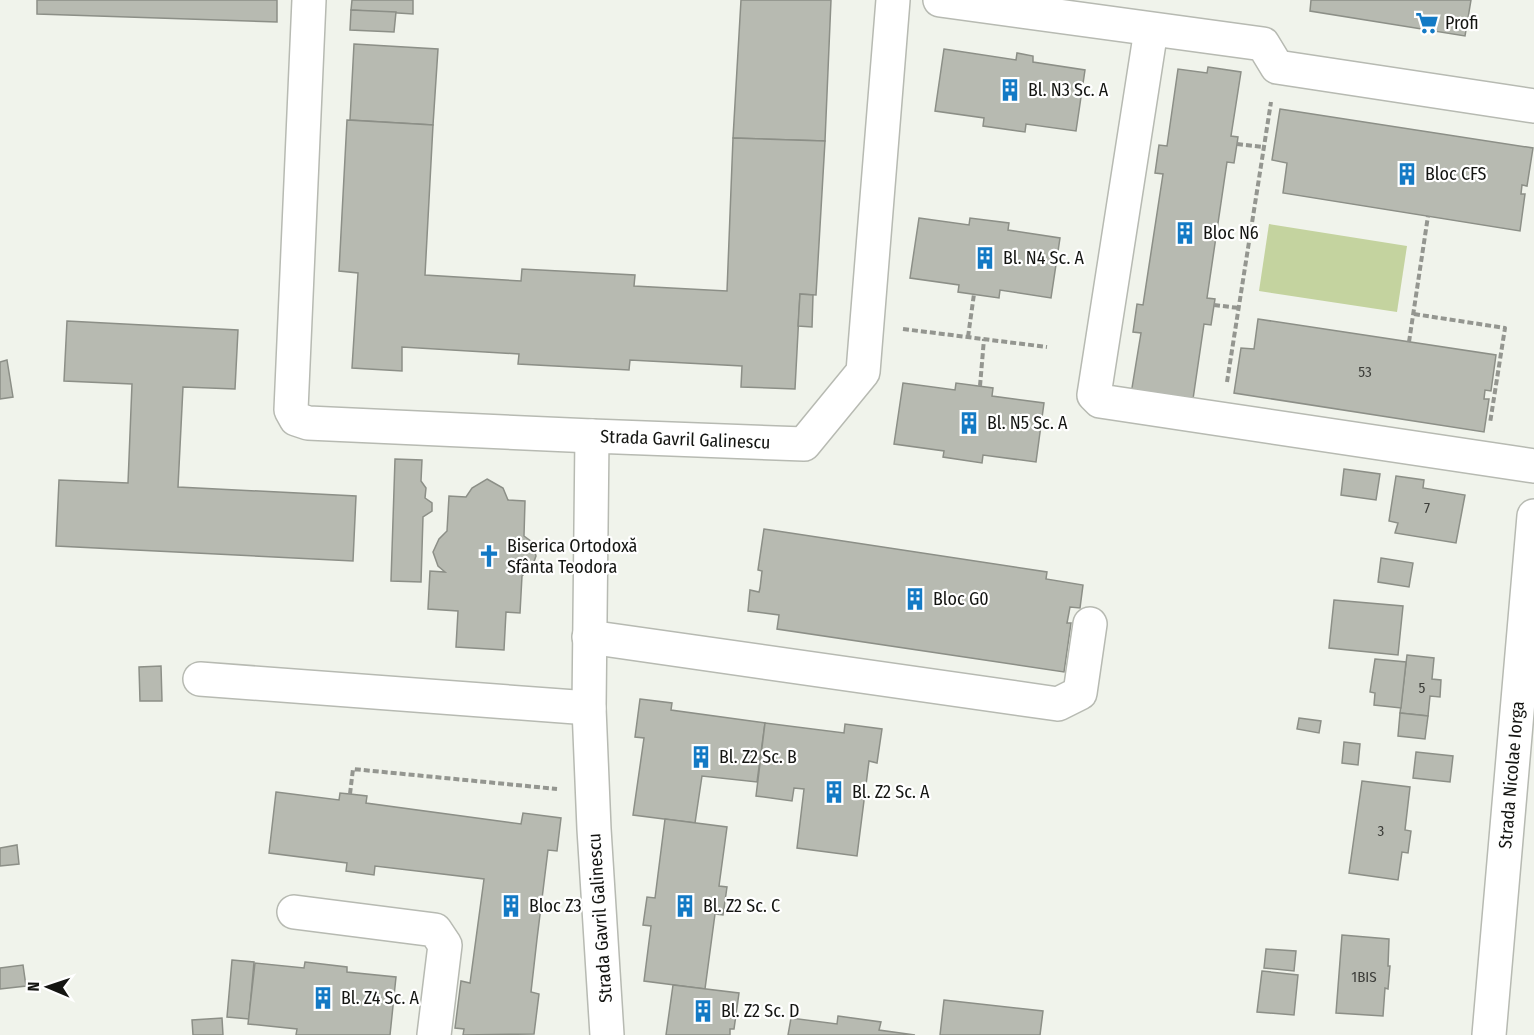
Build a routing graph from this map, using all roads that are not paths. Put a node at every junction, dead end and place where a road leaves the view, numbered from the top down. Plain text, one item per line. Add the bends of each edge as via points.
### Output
1 (309, 0) edge
2 (892, 0) edge
3 (940, 0) edge
4 (1151, 30) junction
5 (1534, 106) edge
6 (592, 435) junction
7 (1534, 466) edge
8 (1534, 516) edge
9 (1090, 624) dead end
10 (589, 637) junction
11 (200, 680) dead end
12 (1526, 683) edge
13 (590, 708) junction
14 (294, 912) dead end
15 (434, 1035) edge
16 (607, 1035) edge
17 (1489, 1035) edge

1 - 6 street via 291,410 296,419 308,423
2 - 6 street, Strada Gavril Galinescu via 863,372 804,444
3 - 4 street
4 - 5 street via 1263,44 1277,67
4 - 7 street via 1095,395 1100,401
6 - 10 street, Strada Gavril Galinescu
8 - 12 street, Strada Nicolae Iorga
9 - 10 street via 1080,693 1058,704
10 - 13 street, Strada Gavril Galinescu
11 - 13 street
12 - 17 street, Strada Nicolae Iorga
13 - 16 street, Strada Gavril Galinescu
14 - 15 street via 435,930 445,945

